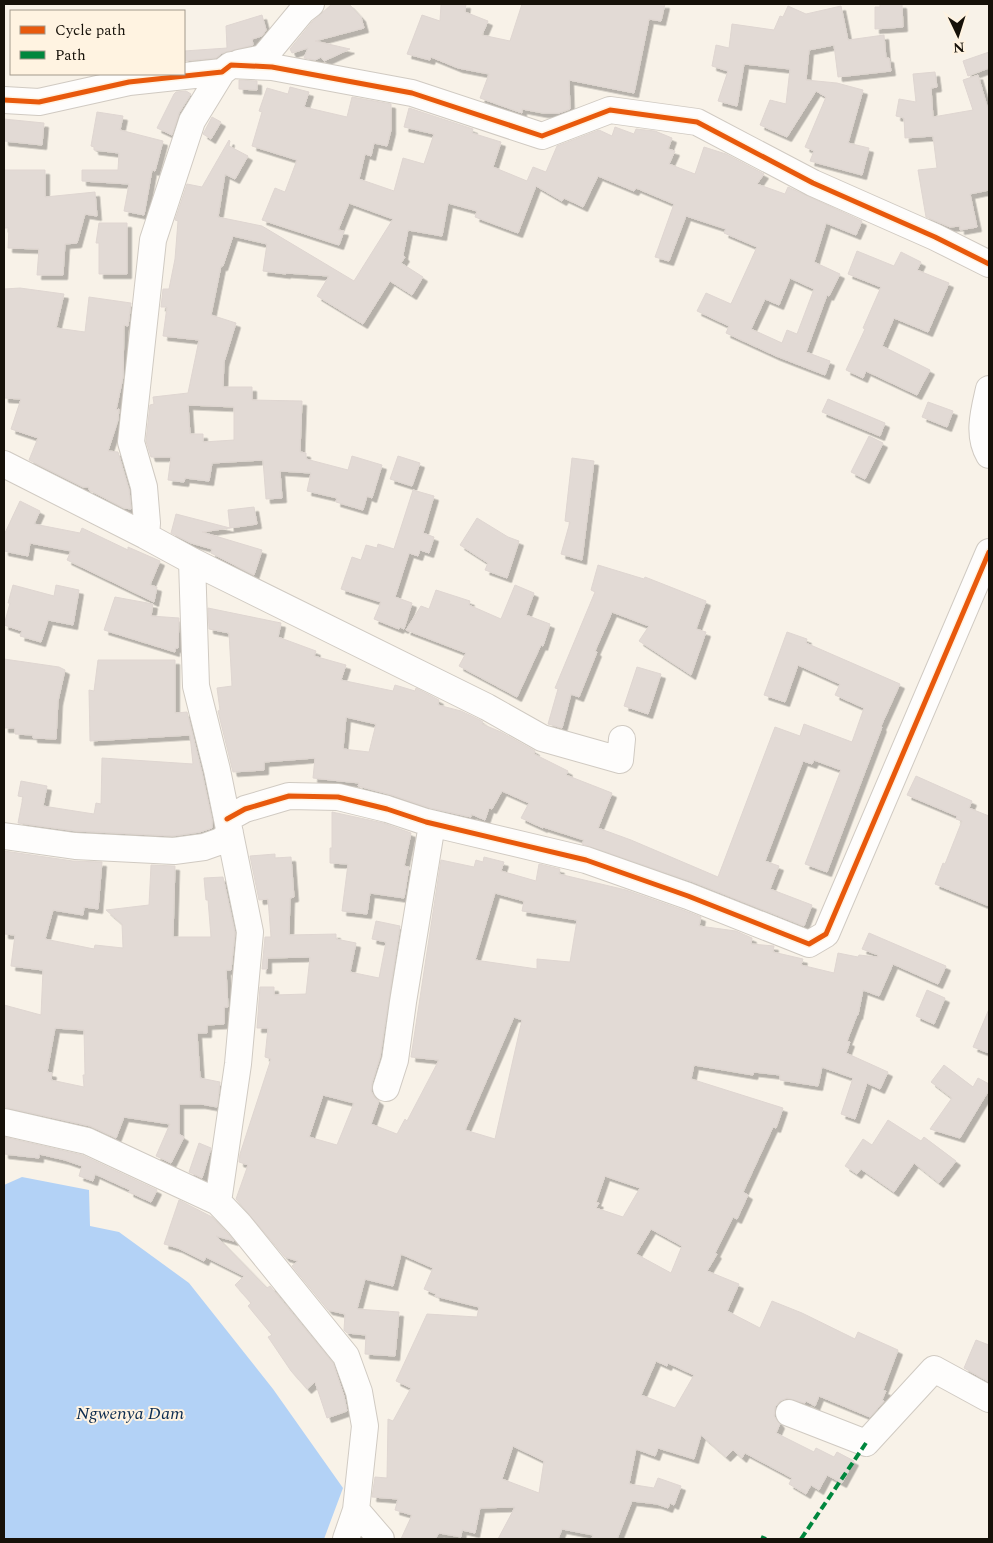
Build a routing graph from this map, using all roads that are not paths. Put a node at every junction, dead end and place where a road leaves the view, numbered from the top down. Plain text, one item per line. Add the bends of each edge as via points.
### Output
1 (311, 4) edge
2 (226, 69) junction
3 (185, 74) edge
4 (181, 75) edge
5 (4, 100) edge
6 (989, 264) edge
7 (989, 389) edge
8 (989, 455) edge
9 (4, 464) edge
10 (146, 536) junction
11 (989, 552) edge
12 (192, 561) junction
13 (622, 739) dead end
14 (432, 824) junction
15 (228, 826) junction
16 (4, 836) edge
17 (386, 1088) dead end
18 (4, 1122) edge
19 (218, 1202) junction
20 (989, 1399) edge
21 (789, 1413) dead end
22 (356, 1510) junction
23 (346, 1539) edge
24 (381, 1539) edge

1 - 2 street via 302,10 263,58
2 - 3 street
2 - 6 street via 272,68 412,93 542,136 610,110 697,122 814,183
2 - 10 street via 192,121 153,240 131,442 144,487
4 - 5 street via 129,82 38,102
7 - 8 street via 982,418 985,448
9 - 10 street
10 - 12 street
11 - 14 street via 826,934 810,944 586,860
12 - 13 street via 487,707 542,738 620,760
12 - 15 street via 196,686
14 - 15 street via 338,797 289,796 245,809
14 - 17 street via 395,1060
15 - 16 street via 221,841 174,851 75,846
15 - 19 street via 250,932 238,1064
18 - 19 street via 87,1141
19 - 22 street via 346,1356 359,1392 365,1426
20 - 21 street via 934,1369 866,1443
22 - 23 street
22 - 24 street

